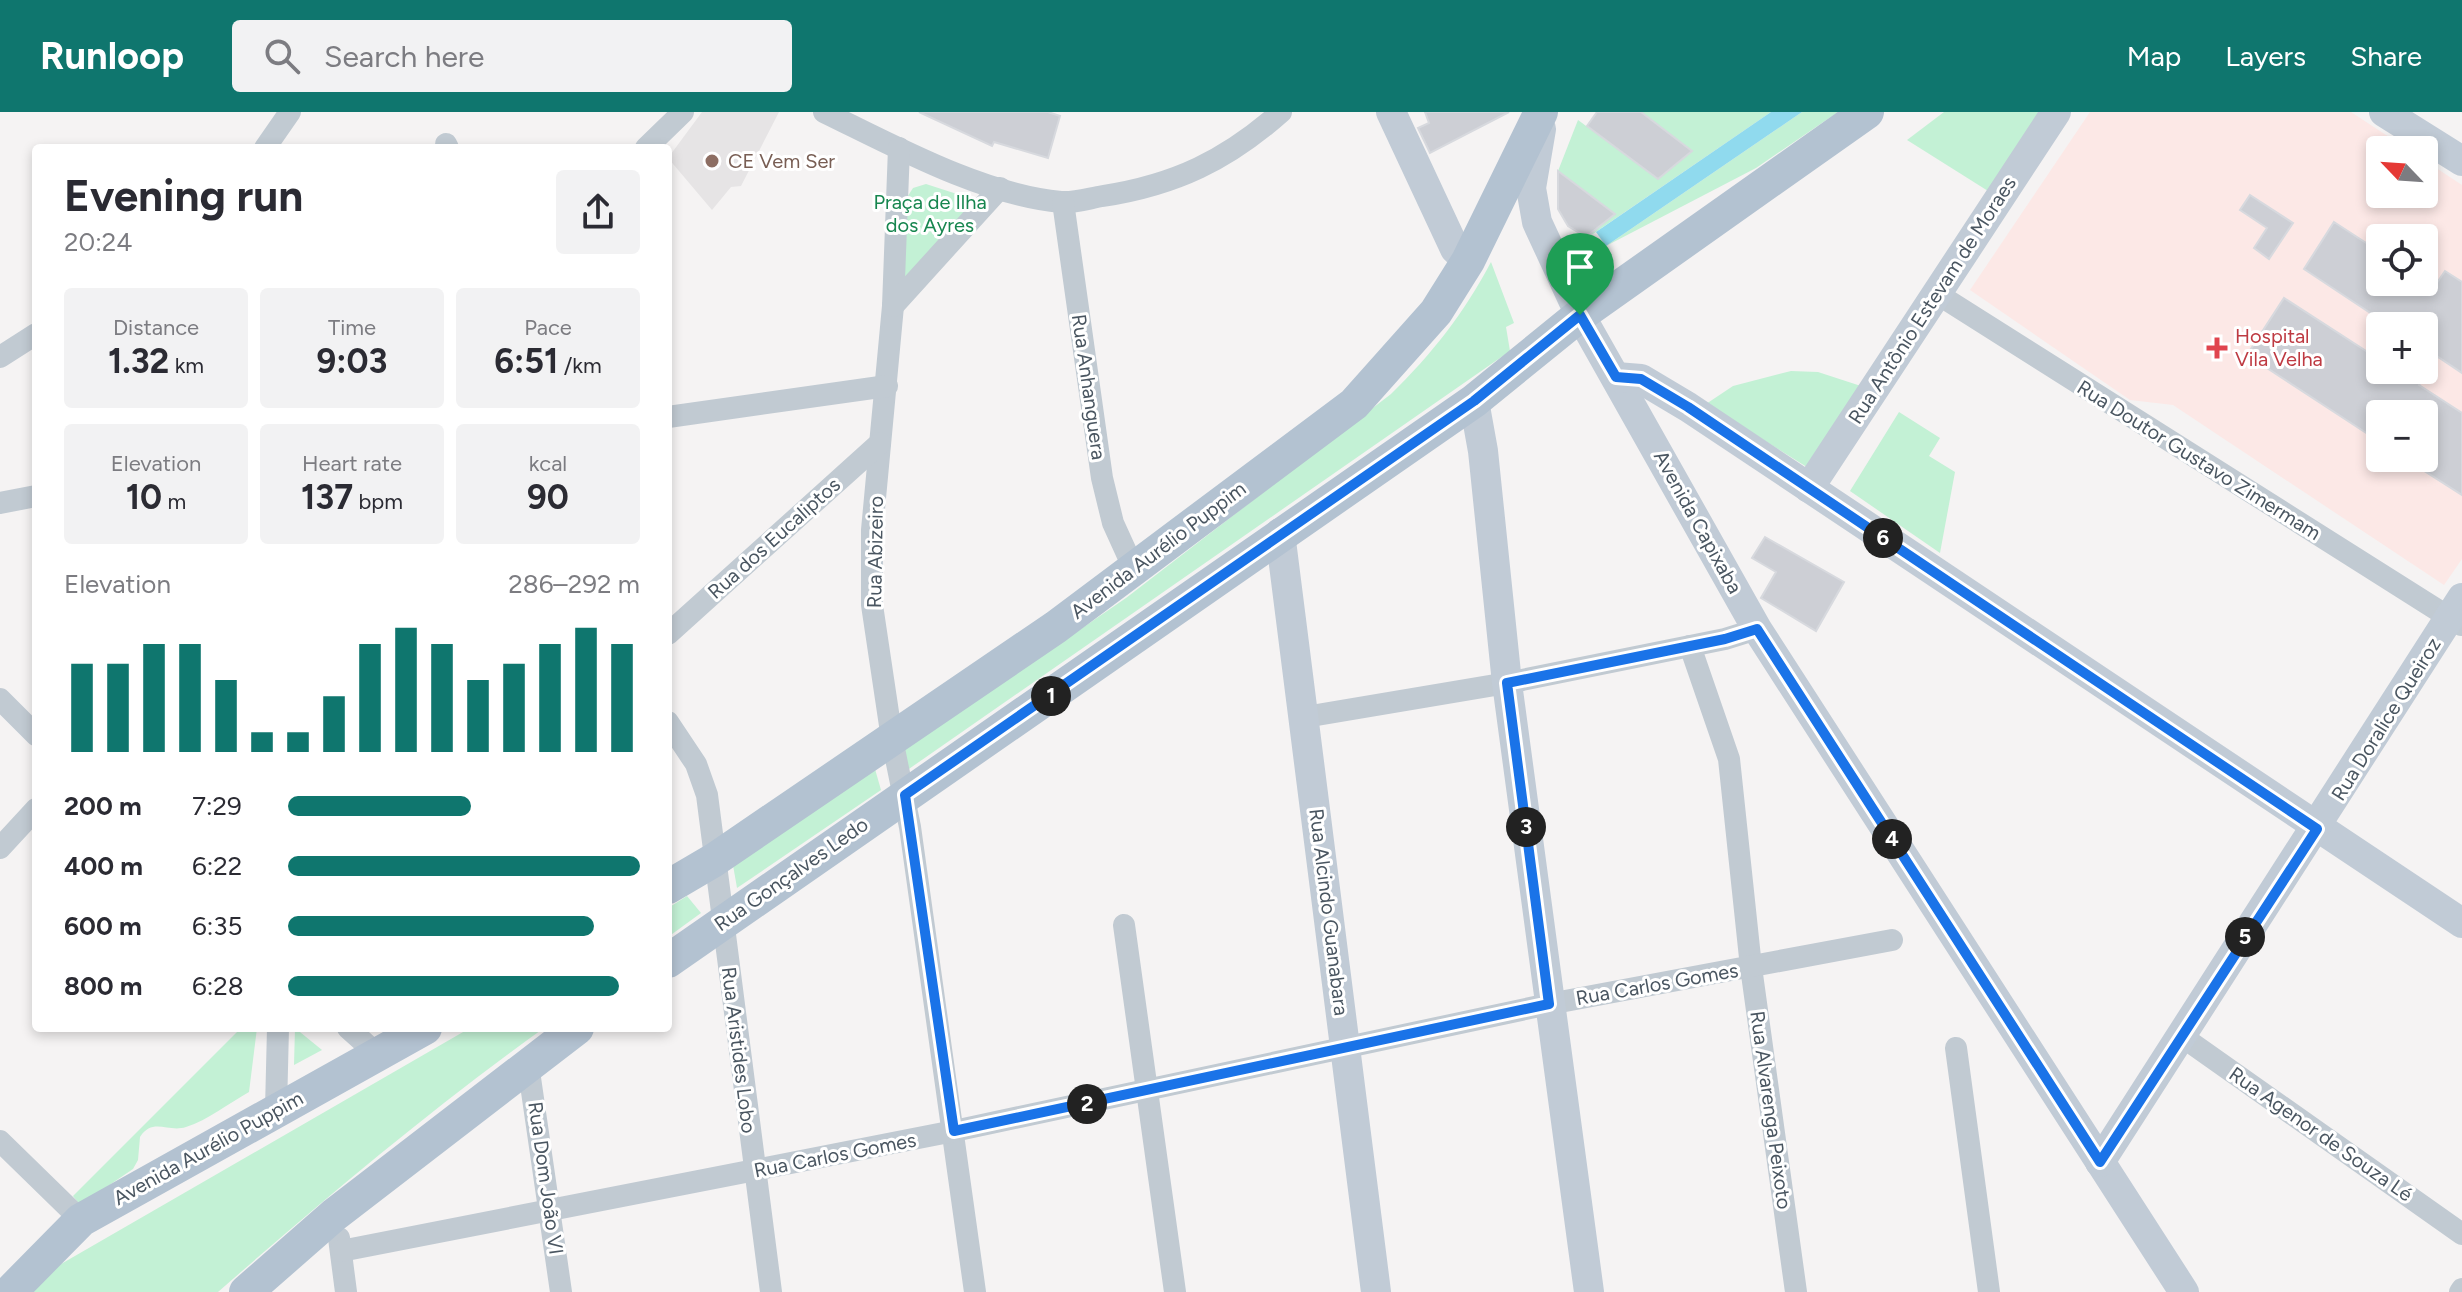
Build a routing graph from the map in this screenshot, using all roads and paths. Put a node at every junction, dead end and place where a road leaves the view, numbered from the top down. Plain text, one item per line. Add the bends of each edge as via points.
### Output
1 (290, 112) edge
2 (683, 112) edge
3 (824, 112) edge
4 (1281, 112) edge
5 (1391, 112) edge
6 (1544, 112) edge
7 (1867, 112) edge
8 (2056, 112) edge
9 (2384, 112) edge
10 (268, 144) edge
11 (650, 144) edge
12 (899, 148) junction
13 (2462, 161) edge
14 (1000, 188) junction
15 (1063, 202) junction
16 (1468, 261) junction
17 (1936, 293) junction
18 (893, 306) junction
19 (1580, 315) junction
20 (32, 337) edge
21 (0, 357) edge
22 (1616, 377) junction
23 (887, 386) junction
24 (1474, 401) junction
25 (1688, 407) junction
26 (672, 416) edge
27 (1640, 416) junction
28 (880, 443) junction
29 (1809, 488) junction
30 (32, 497) edge
31 (0, 503) edge
32 (1280, 533) junction
33 (1133, 567) junction
34 (2458, 614) edge
35 (1757, 629) junction
36 (672, 630) edge
37 (1690, 646) junction
38 (1507, 683) junction
39 (0, 699) edge
40 (1305, 717) junction
41 (672, 728) edge
42 (32, 731) edge
43 (892, 739) junction
44 (905, 795) junction
45 (32, 813) edge
46 (2317, 829) junction
47 (0, 848) edge
48 (714, 860) junction
49 (672, 885) edge
50 (721, 922) junction
51 (2462, 923) edge
52 (1124, 925) dead end
53 (1892, 940) dead end
54 (672, 958) edge
55 (1751, 967) junction
56 (1549, 1004) junction
57 (278, 1032) edge
58 (352, 1032) edge
59 (418, 1032) edge
60 (572, 1032) edge
61 (2180, 1035) junction
62 (1956, 1048) dead end
63 (1346, 1049) junction
64 (378, 1055) junction
65 (528, 1064) junction
66 (1148, 1091) junction
67 (276, 1109) junction
68 (954, 1131) junction
69 (0, 1141) edge
70 (2100, 1162) junction
71 (754, 1170) junction
72 (550, 1210) junction
73 (334, 1215) junction
74 (81, 1220) junction
75 (2462, 1234) edge
76 (341, 1251) junction
77 (10, 1292) edge
78 (246, 1292) edge
79 (346, 1292) edge
80 (561, 1292) edge
81 (771, 1292) edge
82 (975, 1292) edge
83 (1175, 1292) edge
84 (1376, 1292) edge
85 (1589, 1292) edge
86 (1796, 1292) edge
87 (1989, 1292) edge
88 (2184, 1292) edge

1 - 10 street
2 - 11 street
3 - 12 street
4 - 15 street via 1202,169 1142,190
5 - 16 street via 1455,249
6 - 16 main road, Avenida Aurélio Puppim
6 - 19 street, Avenida Capixaba via 1533,163 1533,199 1546,248
7 - 19 main road, Rua Gonçalves Ledo
8 - 17 street, Rua Antônio Estevam de Moraes
9 - 13 street
12 - 14 street
12 - 18 street, Rua Abizeiro
14 - 15 street
14 - 18 street
15 - 33 street, Rua Anhanguera via 1102,478 1113,523
16 - 33 main road, Avenida Aurélio Puppim via 1436,312 1354,404
17 - 29 street, Rua Antônio Estevam de Moraes
17 - 34 street, Rua Doutor Gustavo Zimermam
18 - 23 street, Rua Abizeiro
19 - 22 street, Avenida Capixaba
19 - 24 main road, Rua Gonçalves Ledo
20 - 21 street
22 - 25 street via 1641,379
22 - 27 street, Avenida Capixaba
23 - 26 street
23 - 28 street, Rua Abizeiro
24 - 32 main road, Rua Gonçalves Ledo
24 - 38 street
25 - 27 street
25 - 29 street
27 - 35 street, Avenida Capixaba
28 - 36 street, Rua dos Eucaliptos
28 - 43 street, Rua Abizeiro via 872,605
29 - 46 street
30 - 31 street
32 - 40 street, Rua Alcindo Guanabara
32 - 44 main road, Rua Gonçalves Ledo
33 - 43 main road, Avenida Aurélio Puppim via 1056,627
34 - 46 street, Rua Doralice Queiroz
35 - 37 street
35 - 70 street, Avenida Capixaba
37 - 38 street
37 - 55 street, Rua Alvarenga Peixoto via 1729,759
38 - 40 street
38 - 56 street
39 - 42 street
40 - 63 street, Rua Alcindo Guanabara
41 - 48 street, Rua Aristides Lobo via 696,764 707,795
43 - 44 street, Rua Abizeiro
43 - 48 main road, Avenida Aurélio Puppim
44 - 50 main road, Rua Gonçalves Ledo
44 - 68 street, Rua Abizeiro
45 - 47 street
46 - 51 street
46 - 61 street, Rua Doralice Queiroz
48 - 49 main road, Avenida Aurélio Puppim
48 - 50 street, Rua Aristides Lobo
50 - 54 main road, Rua Gonçalves Ledo
50 - 71 street, Rua Aristides Lobo
52 - 66 street
53 - 55 street, Rua Carlos Gomes
55 - 56 street, Rua Carlos Gomes
55 - 86 street, Rua Alvarenga Peixoto
56 - 63 street, Rua Carlos Gomes
56 - 85 street
57 - 67 street
58 - 64 street
59 - 64 main road, Avenida Aurélio Puppim
60 - 65 main road
61 - 70 street, Rua Doralice Queiroz
61 - 75 street, Rua Agenor de Souza Lé
62 - 87 street
63 - 66 street, Rua Carlos Gomes
63 - 84 street, Rua Alcindo Guanabara
64 - 67 main road, Avenida Aurélio Puppim
65 - 72 street, Rua Dom João VI
65 - 73 main road
66 - 68 street, Rua Carlos Gomes
66 - 83 street
67 - 74 main road, Avenida Aurélio Puppim
68 - 71 street, Rua Carlos Gomes
68 - 82 street, Rua Abizeiro
69 - 74 street
70 - 88 street, Avenida Capixaba
71 - 72 street, Rua Carlos Gomes
71 - 81 street, Rua Aristides Lobo
72 - 76 street, Rua Carlos Gomes
72 - 80 street, Rua Dom João VI
73 - 76 street
73 - 78 main road
74 - 77 main road, Avenida Aurélio Puppim
76 - 79 street

